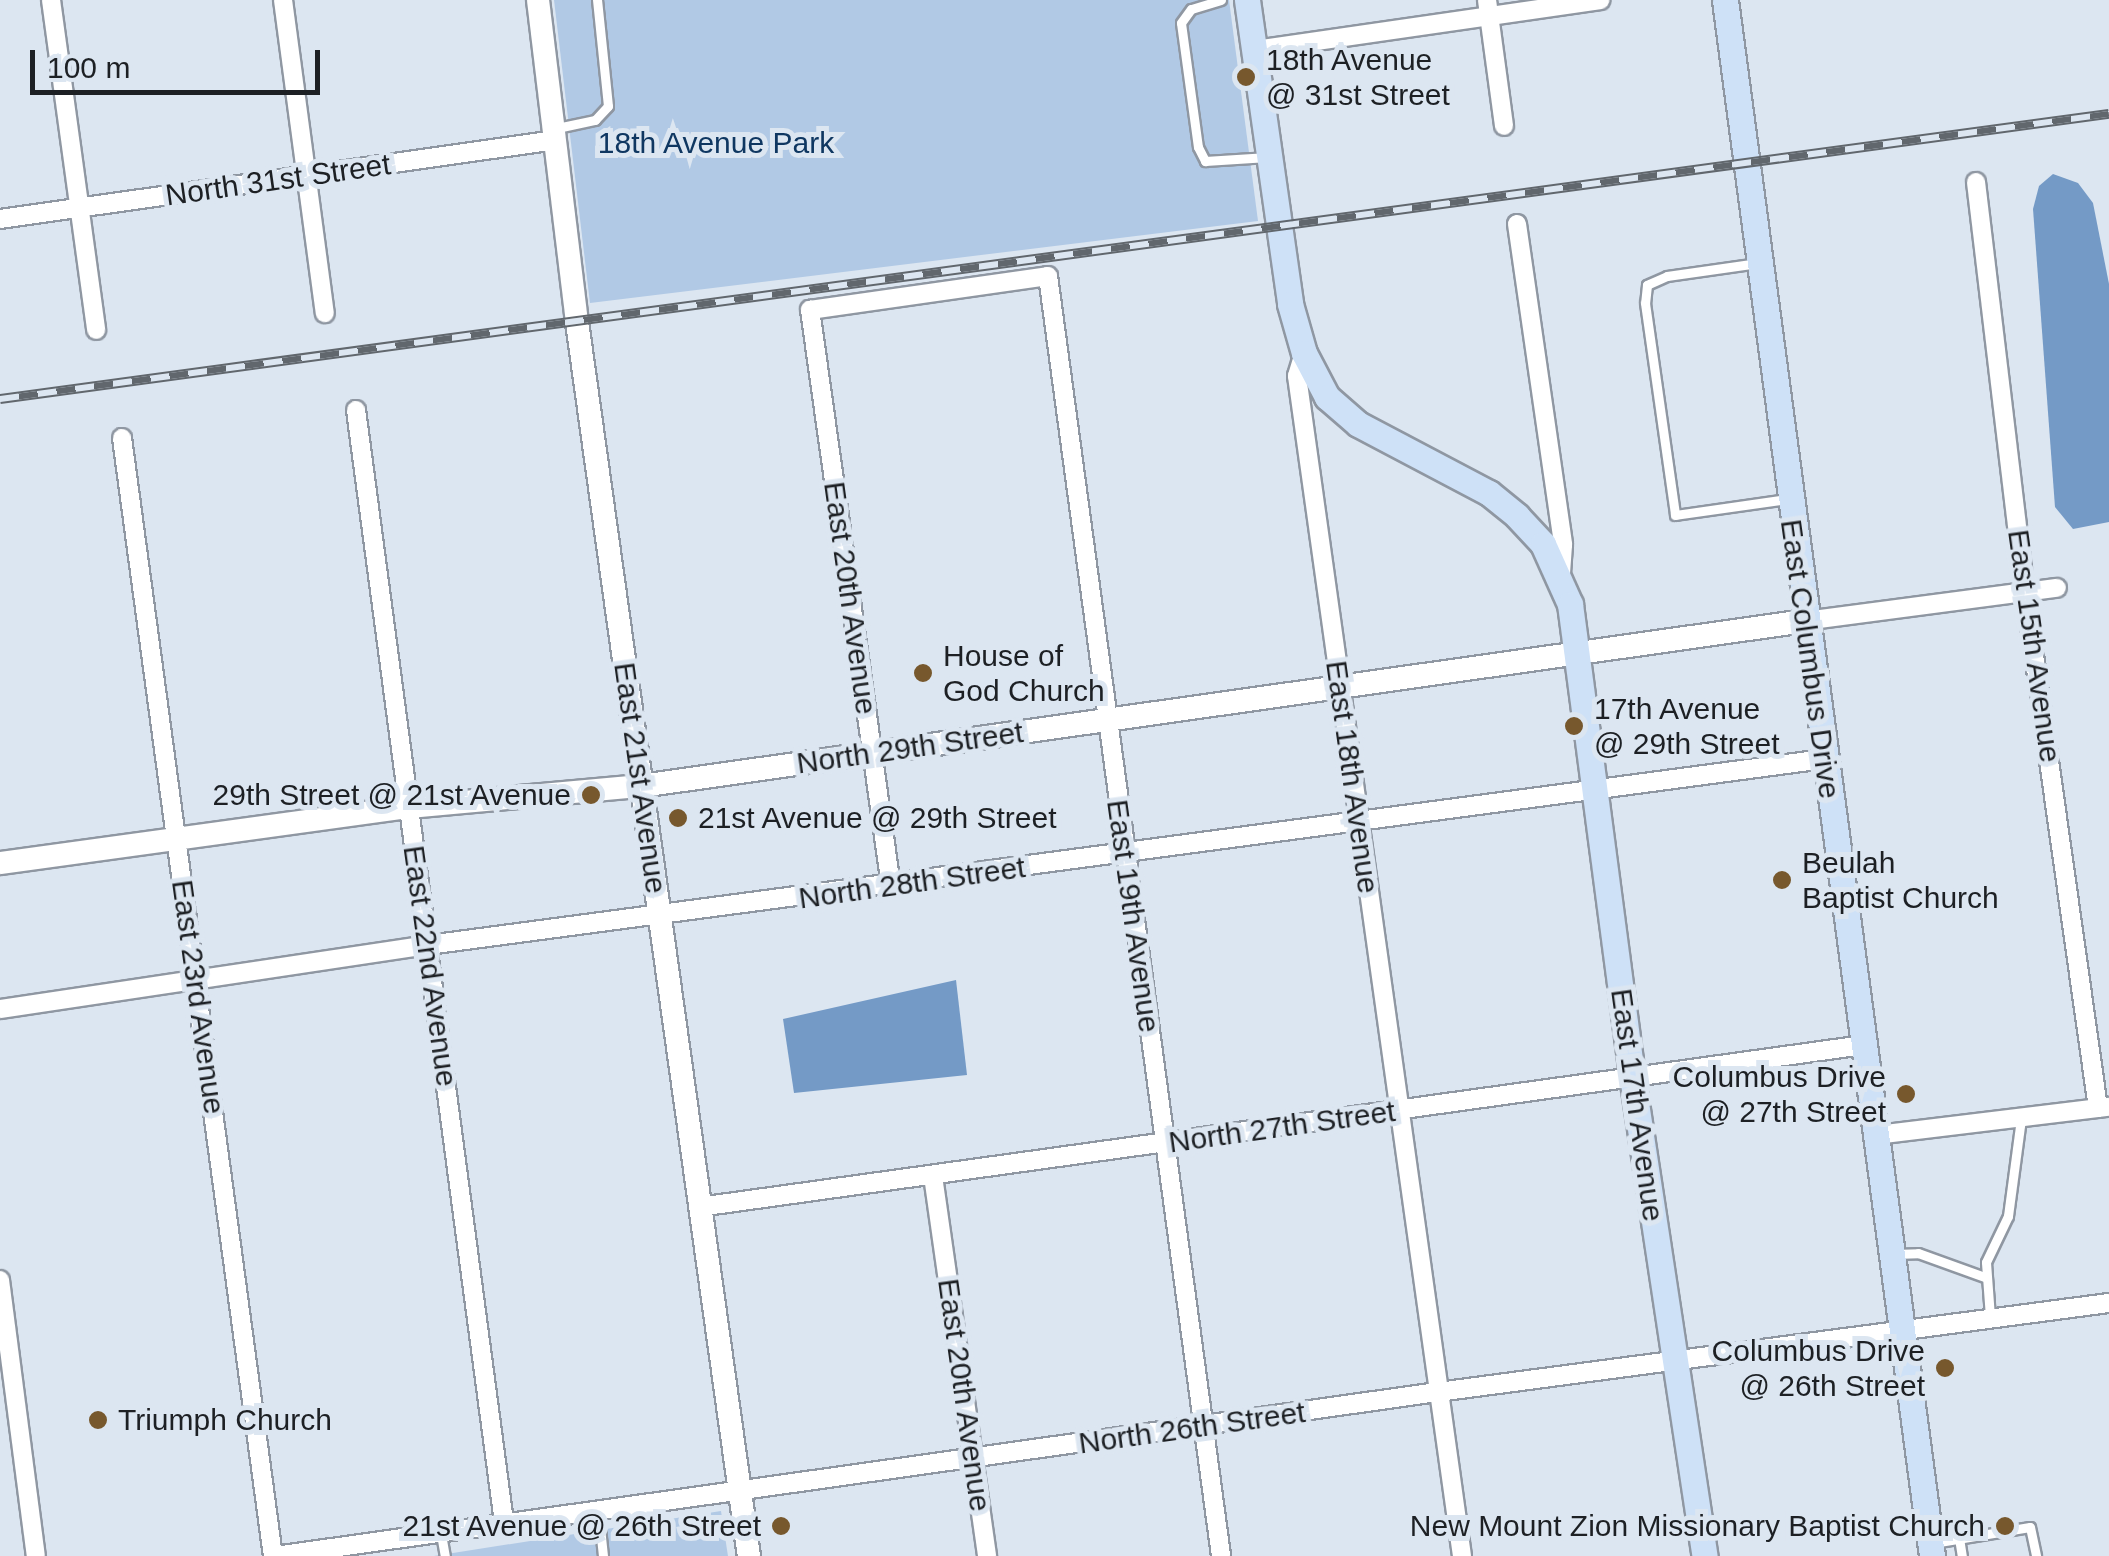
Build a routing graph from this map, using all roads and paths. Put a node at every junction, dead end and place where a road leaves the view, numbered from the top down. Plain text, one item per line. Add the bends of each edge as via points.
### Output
1 (51, 0) edge
2 (284, 0) edge
3 (538, 0) edge
4 (596, 0) edge
5 (1221, 0) edge
6 (1248, 0) edge
7 (1600, 0) edge
8 (1725, 0) edge
9 (1488, 8) edge
10 (1254, 50) junction
11 (1504, 126) dead end
12 (555, 134) junction
13 (1268, 156) junction
14 (308, 177) junction
15 (1976, 182) dead end
16 (80, 208) junction
17 (0, 219) edge
18 (1517, 224) dead end
19 (1758, 263) junction
20 (810, 310) joint
21 (325, 313) dead end
22 (96, 330) dead end
23 (1304, 353) junction
24 (356, 410) dead end
25 (122, 438) dead end
26 (1788, 499) junction
27 (1561, 576) junction
28 (2057, 588) dead end
29 (2026, 590) junction
30 (1805, 621) junction
31 (1578, 653) junction
32 (1340, 686) junction
33 (1106, 721) junction
34 (872, 754) junction
35 (1824, 759) junction
36 (641, 786) junction
37 (1594, 792) junction
38 (409, 807) junction
39 (1359, 824) junction
40 (176, 840) junction
41 (1125, 854) junction
42 (0, 864) edge
43 (891, 886) junction
44 (659, 918) junction
45 (428, 945) junction
46 (196, 981) junction
47 (0, 1009) edge
48 (1864, 1045) junction
49 (1632, 1076) junction
50 (2104, 1108) edge
51 (1398, 1110) junction
52 (2021, 1118) junction
53 (1876, 1135) junction
54 (1164, 1144) junction
55 (932, 1176) junction
56 (700, 1208) junction
57 (1892, 1254) junction
58 (1987, 1278) junction
59 (0, 1280) edge
60 (2109, 1303) edge
61 (1990, 1317) junction
62 (1901, 1328) junction
63 (1675, 1361) junction
64 (1438, 1392) junction
65 (1203, 1427) junction
66 (973, 1458) junction
67 (740, 1490) junction
68 (598, 1509) junction
69 (504, 1522) junction
70 (441, 1532) junction
71 (1959, 1538) junction
72 (1931, 1550) edge
73 (36, 1556) edge
74 (274, 1556) edge
75 (445, 1556) edge
76 (603, 1556) edge
77 (749, 1556) edge
78 (987, 1556) edge
79 (1221, 1556) edge
80 (1462, 1556) edge
81 (1705, 1556) edge
82 (1962, 1556) edge
83 (2036, 1556) edge

1 - 16 street
2 - 14 street
3 - 12 street, East 21st Avenue
4 - 12 lane via 608,106 595,120
5 - 13 lane via 1191,9 1181,23 1198,146 1205,160
6 - 10 main road, East 18th Avenue
7 - 9 street
8 - 19 main road, East Columbus Drive
9 - 10 street
9 - 11 street
10 - 13 main road, East 18th Avenue
12 - 14 street, North 31st Street
12 - 36 street, East 21st Avenue
13 - 23 main road, East 18th Avenue
14 - 16 street, North 31st Street
14 - 21 street
15 - 29 street, East 15th Avenue
16 - 17 street, North 31st Street
16 - 22 street
18 - 27 street via 1563,545
19 - 26 main road, East Columbus Drive
19 - 26 lane via 1668,276 1646,285 1645,303 1676,515
20 - 33 street, East 19th Avenue via 1048,276
20 - 34 street, East 20th Avenue
23 - 27 main road via 1326,397 1358,424 1489,493 1543,544
23 - 32 street, East 18th Avenue via 1297,376
24 - 38 street, East 22nd Avenue
25 - 40 street, East 23rd Avenue
26 - 30 main road, East Columbus Drive
27 - 31 main road, East 17th Avenue
28 - 29 street, North 29th Street
29 - 30 street, North 29th Street
29 - 50 street, East 15th Avenue
30 - 31 street, North 29th Street
30 - 35 main road, East Columbus Drive
31 - 32 street, North 29th Street
31 - 37 main road, East 17th Avenue
32 - 33 street, North 29th Street
32 - 39 street, East 18th Avenue
33 - 34 street, North 29th Street
33 - 41 street, East 19th Avenue
34 - 36 street, North 29th Street
34 - 43 street, East 20th Avenue
35 - 37 street, North 28th Street
35 - 48 main road, East Columbus Drive
36 - 38 street, North 29th Street
36 - 44 street, East 21st Avenue
37 - 39 street, North 28th Street
37 - 49 main road, East 17th Avenue
38 - 40 street, North 29th Street
38 - 45 street, East 22nd Avenue
39 - 41 street, North 28th Street
39 - 51 street, East 18th Avenue
40 - 42 street, North 29th Street
40 - 46 street, East 23rd Avenue
41 - 43 street, North 28th Street
41 - 54 street, East 19th Avenue
43 - 44 street, North 28th Street
44 - 45 street, North 28th Street
44 - 56 street, East 21st Avenue
45 - 46 street, North 28th Street
45 - 69 street, East 22nd Avenue
46 - 47 street, North 28th Street
46 - 74 street, East 23rd Avenue
48 - 49 street, North 27th Street
48 - 53 main road, East Columbus Drive
49 - 51 street, North 27th Street
49 - 63 main road, East 17th Avenue
50 - 52 street
51 - 54 street, North 27th Street
51 - 64 street, East 18th Avenue
52 - 53 street
52 - 58 lane via 2008,1216 1986,1262
53 - 57 main road, East Columbus Drive
54 - 55 street, North 27th Street
54 - 65 street, East 19th Avenue
55 - 56 street, North 27th Street
55 - 66 street, East 20th Avenue
56 - 67 street, East 21st Avenue
57 - 58 lane via 1918,1252
57 - 62 main road, East Columbus Drive
58 - 61 lane
59 - 73 street
60 - 61 street, North 26th Street
61 - 62 street, North 26th Street
62 - 63 street, North 26th Street
62 - 72 main road, East Columbus Drive
63 - 64 street, North 26th Street
63 - 81 main road, East 17th Avenue
64 - 65 street, North 26th Street
64 - 80 street, East 18th Avenue
65 - 66 street, North 26th Street
65 - 79 street, East 19th Avenue
66 - 67 street, North 26th Street
66 - 78 street, East 20th Avenue
67 - 68 street, North 26th Street
67 - 77 street, East 21st Avenue
68 - 69 street, North 26th Street
68 - 76 lane
69 - 70 street, North 26th Street
70 - 74 street, North 26th Street
70 - 75 lane
71 - 72 lane
71 - 82 lane
71 - 83 lane via 2030,1527

